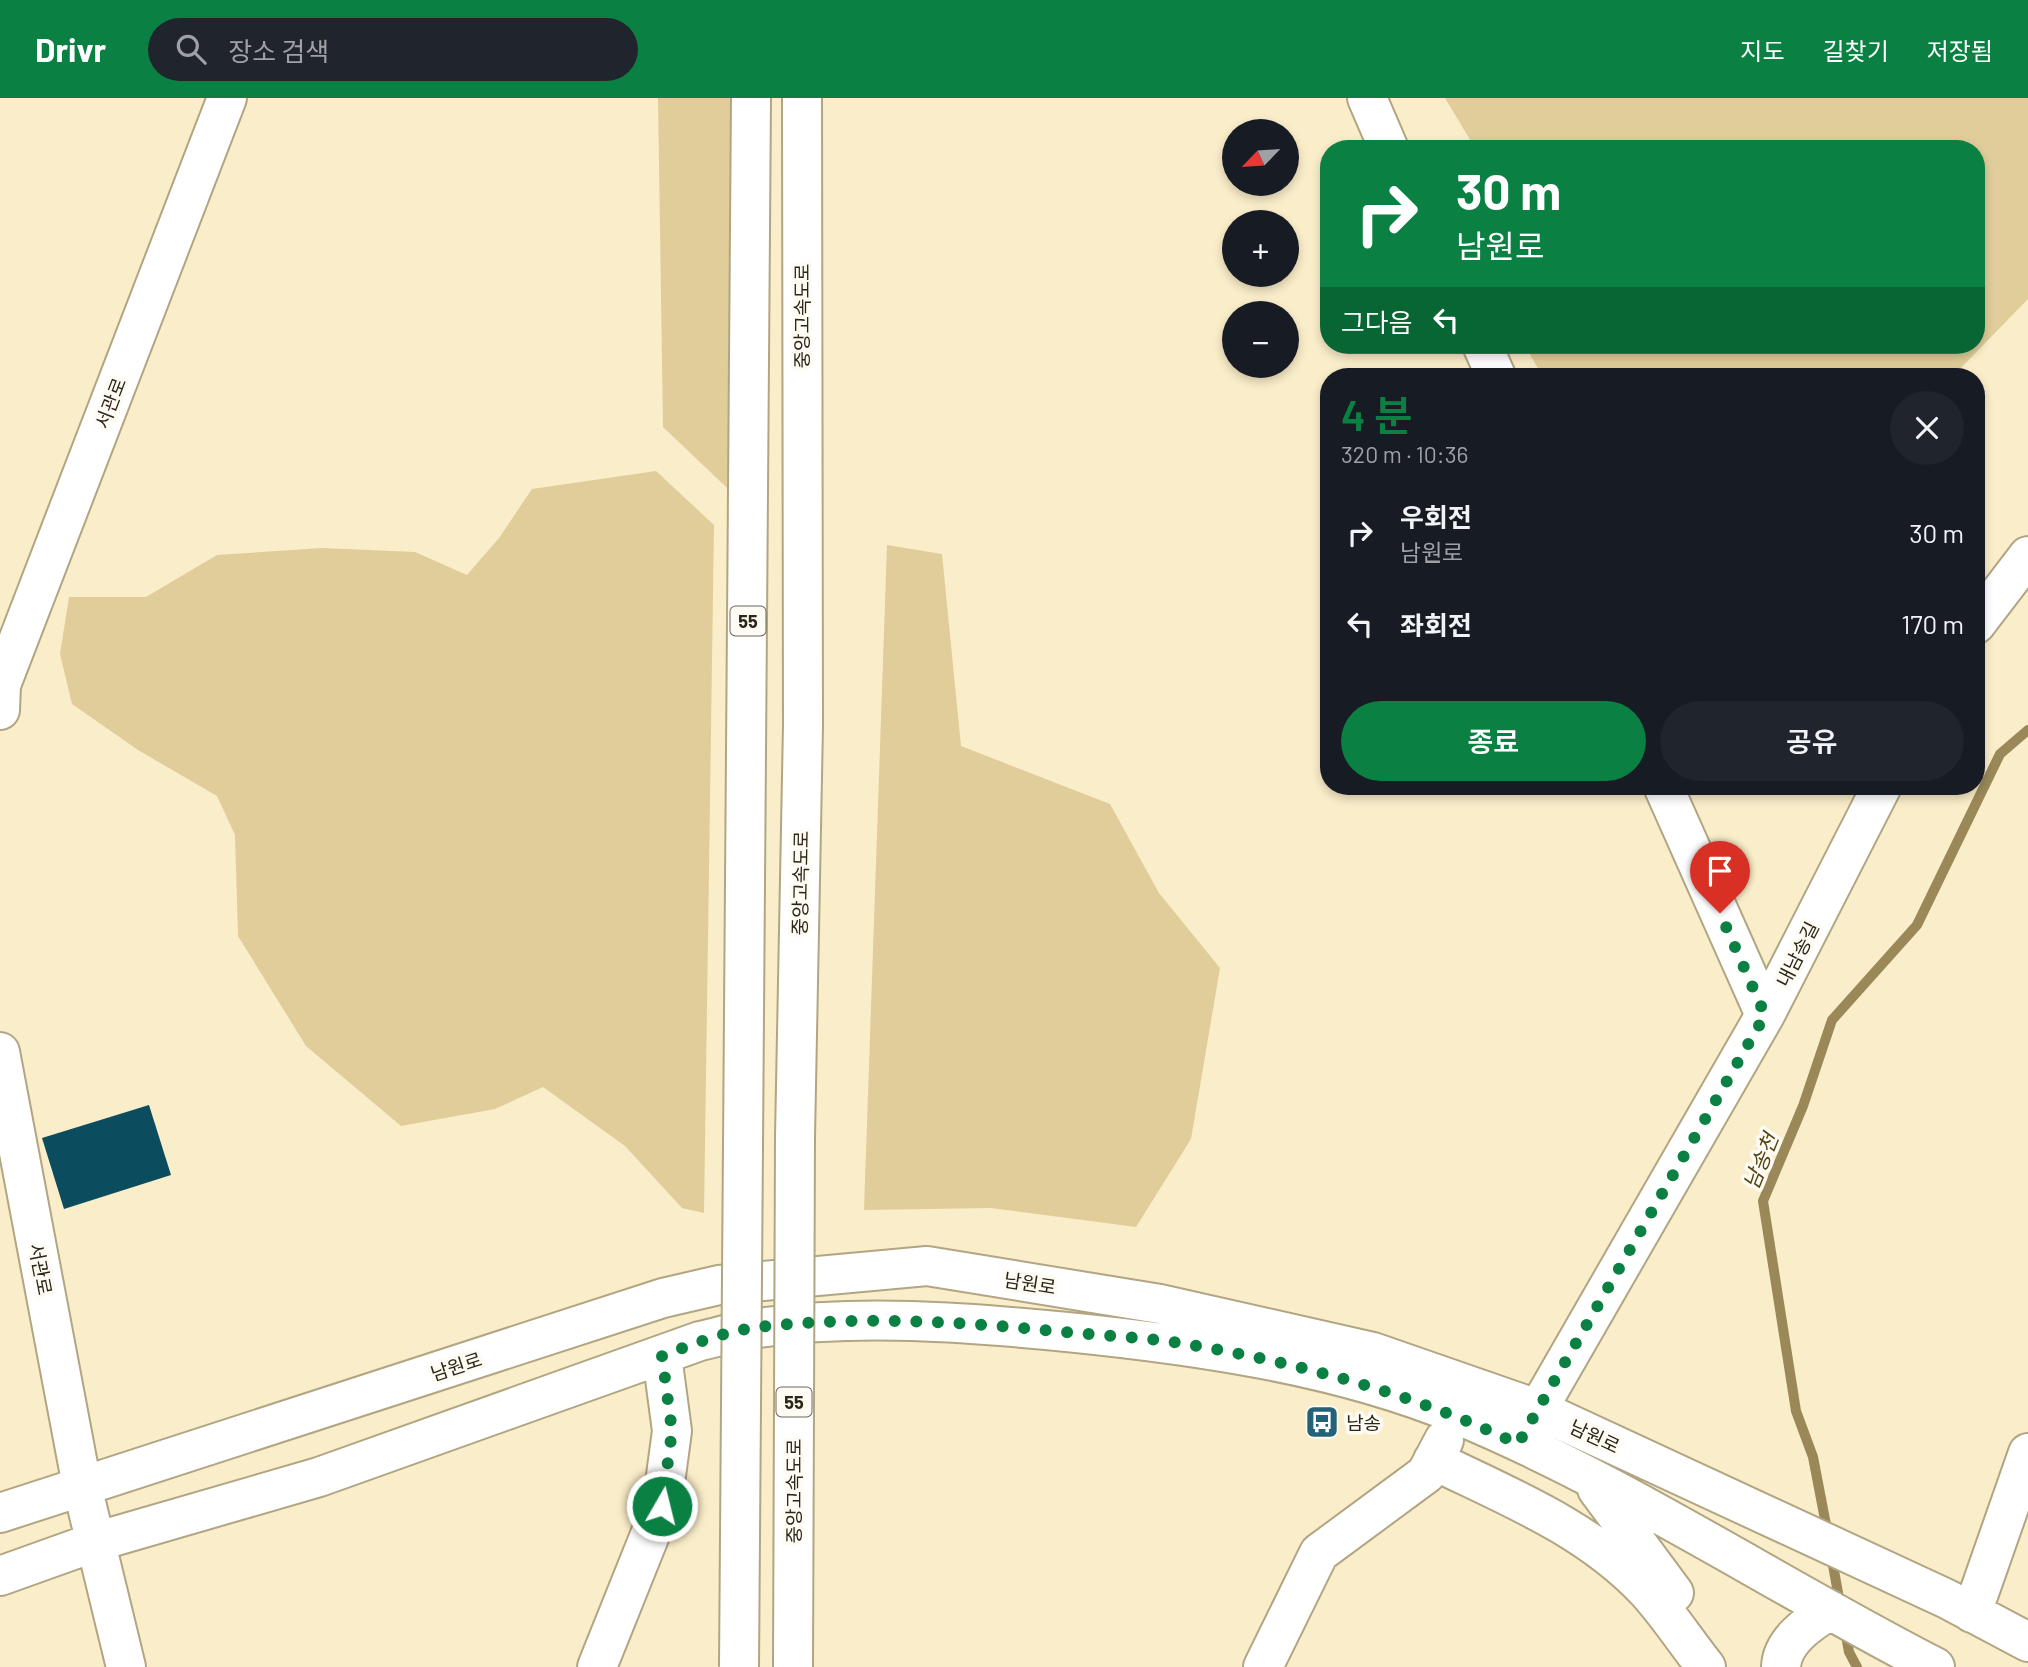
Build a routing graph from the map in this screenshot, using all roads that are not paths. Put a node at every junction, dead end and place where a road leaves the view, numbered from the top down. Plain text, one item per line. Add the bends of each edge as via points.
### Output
1 (227, 98) edge
2 (751, 98) edge
3 (802, 98) edge
4 (1367, 98) edge
5 (1385, 140) edge
6 (2028, 556) edge
7 (1985, 612) edge
8 (0, 709) edge
9 (1667, 795) edge
10 (1877, 795) edge
11 (1765, 1015) junction
12 (0, 1052) edge
13 (7, 1128) edge
14 (662, 1356) junction
15 (1537, 1409) junction
16 (1457, 1415) junction
17 (1518, 1444) junction
18 (2028, 1453) edge
19 (1433, 1460) junction
20 (1590, 1479) junction
21 (82, 1486) junction
22 (0, 1513) edge
23 (96, 1542) junction
24 (0, 1576) edge
25 (1960, 1606) junction
26 (1834, 1613) junction
27 (2028, 1642) edge
28 (1927, 1663) edge
29 (127, 1667) edge
30 (597, 1667) edge
31 (739, 1667) edge
32 (793, 1667) edge
33 (1263, 1667) edge
34 (1706, 1667) edge
35 (1728, 1667) edge
36 (1781, 1667) edge

1 - 8 main road, 서관로 via 1,685
2 - 31 main road, 55, bridge
3 - 32 main road, 중앙고속도로 / 55, bridge via 803,725 795,1137
4 - 5 main road
6 - 7 main road
9 - 11 main road
10 - 11 main road, 내남송길
11 - 15 main road, 내남송길
12 - 13 main road, 서관로
13 - 21 main road, 서관로
14 - 16 main road via 757,1328 871,1321 998,1325 1179,1343 1351,1380
14 - 23 main road via 319,1476
14 - 30 main road via 672,1431 662,1506
15 - 17 main road, 내남송길
15 - 21 main road, 남원로 via 1373,1352 1160,1304 928,1266 732,1284 663,1298
15 - 25 main road, 남원로
16 - 17 main road
16 - 19 main road
17 - 20 main road
18 - 25 main road
19 - 33 main road via 1426,1474 1319,1553
19 - 34 main road via 1563,1523 1606,1554 1647,1591
20 - 26 main road
20 - 35 main road
21 - 22 main road, 남원로
21 - 23 main road, 서관로
23 - 24 main road
23 - 29 main road, 서관로
25 - 27 main road, 남원로
26 - 28 main road
26 - 36 main road via 1794,1637 1782,1655

